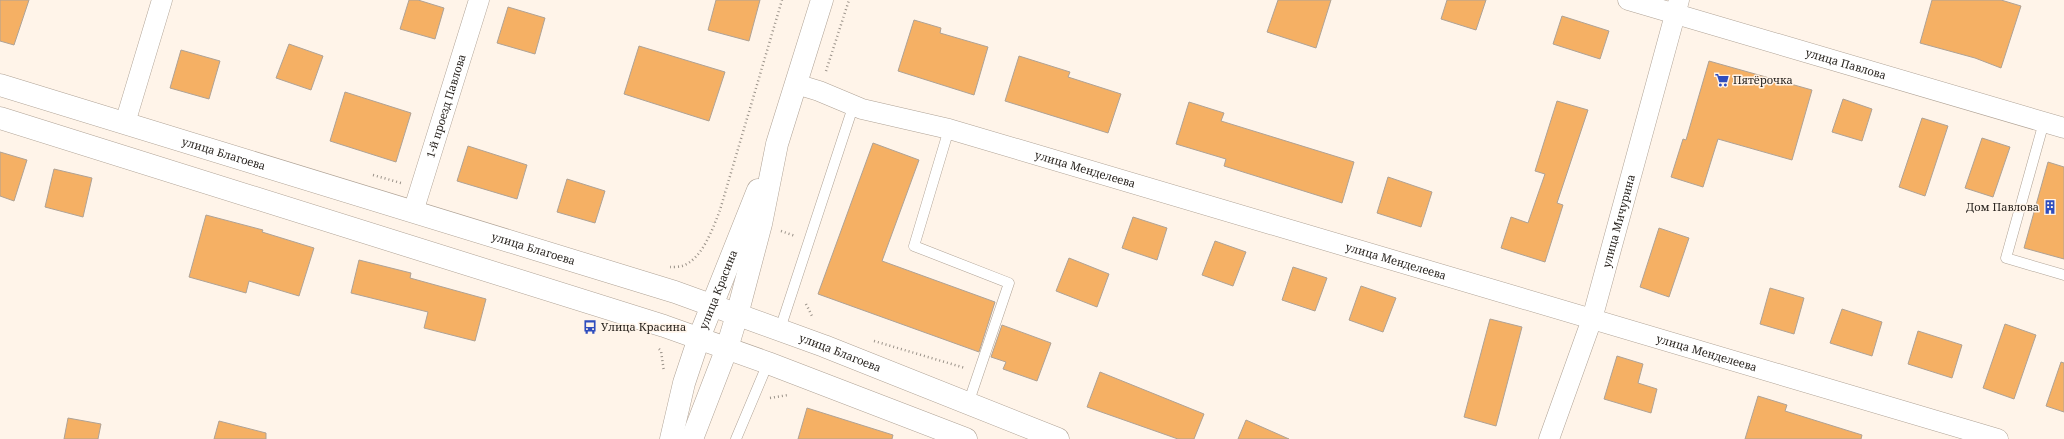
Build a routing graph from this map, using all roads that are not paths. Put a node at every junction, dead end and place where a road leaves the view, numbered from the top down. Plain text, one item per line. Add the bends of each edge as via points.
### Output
1 (162, 0) edge
2 (479, 0) edge
3 (822, 0) edge
4 (1628, 0) edge
5 (1677, 7) edge
6 (796, 84) junction
7 (0, 85) edge
8 (853, 107) junction
9 (0, 118) edge
10 (2044, 122) junction
11 (125, 123) junction
12 (2064, 128) edge
13 (949, 129) junction
14 (777, 144) junction
15 (414, 212) junction
16 (2064, 275) edge
17 (711, 305) junction
18 (738, 315) junction
19 (1592, 319) junction
20 (780, 329) junction
21 (699, 338) junction
22 (727, 348) junction
23 (768, 363) junction
24 (968, 404) junction
25 (671, 439) edge
26 (692, 439) edge
27 (736, 439) edge
28 (966, 439) edge
29 (1058, 439) edge
30 (1549, 439) edge
31 (1998, 439) edge

1 - 11 street
2 - 15 street, 1-й проезд Павлова
3 - 6 main road, улица Красина
4 - 5 street, улица Павлова
5 - 10 street, улица Павлова
5 - 19 street, улица Мичурина
6 - 8 street, улица Менделеева via 819,91
6 - 14 main road, улица Красина
7 - 11 main road, улица Благоева
8 - 13 street, улица Менделеева
8 - 20 lane
9 - 21 main road
10 - 12 street, улица Павлова
10 - 16 lane via 2006,258
11 - 15 main road, улица Благоева
13 - 19 street, улица Менделеева
13 - 24 lane via 914,246 1009,283
14 - 17 main road, улица Красина
14 - 18 main road, улица Красина
15 - 17 main road, улица Благоева
17 - 18 main road, улица Благоева
17 - 21 main road, улица Красина
18 - 20 main road, улица Благоева
18 - 22 main road, улица Красина
19 - 30 street, улица Мичурина
19 - 31 street, улица Менделеева
20 - 24 main road, улица Благоева
21 - 22 main road
21 - 25 main road, улица Красина via 684,383
22 - 23 main road
22 - 26 main road, улица Красина
23 - 27 lane
23 - 28 main road
24 - 29 main road, улица Благоева

